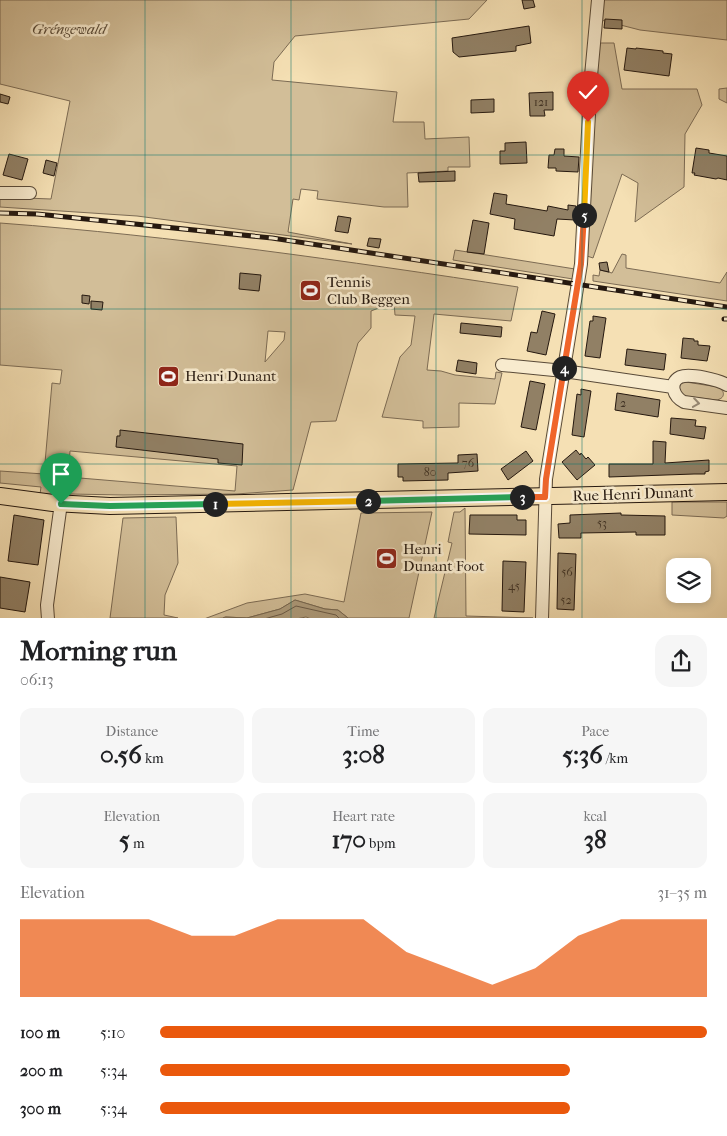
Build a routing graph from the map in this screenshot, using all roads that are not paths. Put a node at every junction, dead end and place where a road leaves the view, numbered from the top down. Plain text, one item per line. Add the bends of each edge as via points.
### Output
1 (598, 0) edge
2 (30, 193) dead end
3 (0, 194) edge
4 (502, 365) dead end
5 (564, 370) junction
6 (727, 385) edge
7 (673, 387) junction
8 (727, 408) edge
9 (727, 492) edge
10 (0, 496) edge
11 (545, 497) junction
12 (61, 504) junction
13 (48, 618) edge
14 (542, 618) edge

1 - 5 street via 581,264
2 - 3 street
4 - 5 street
5 - 7 street
5 - 11 street
6 - 7 street via 687,376 681,377
7 -> 8 street via 674,394 684,402
9 - 11 main road, Rue Henri Dunant
10 - 12 main road, Rue Henri Dunant
11 - 12 main road, Rue Henri Dunant via 110,506
11 - 14 street
12 - 13 street

